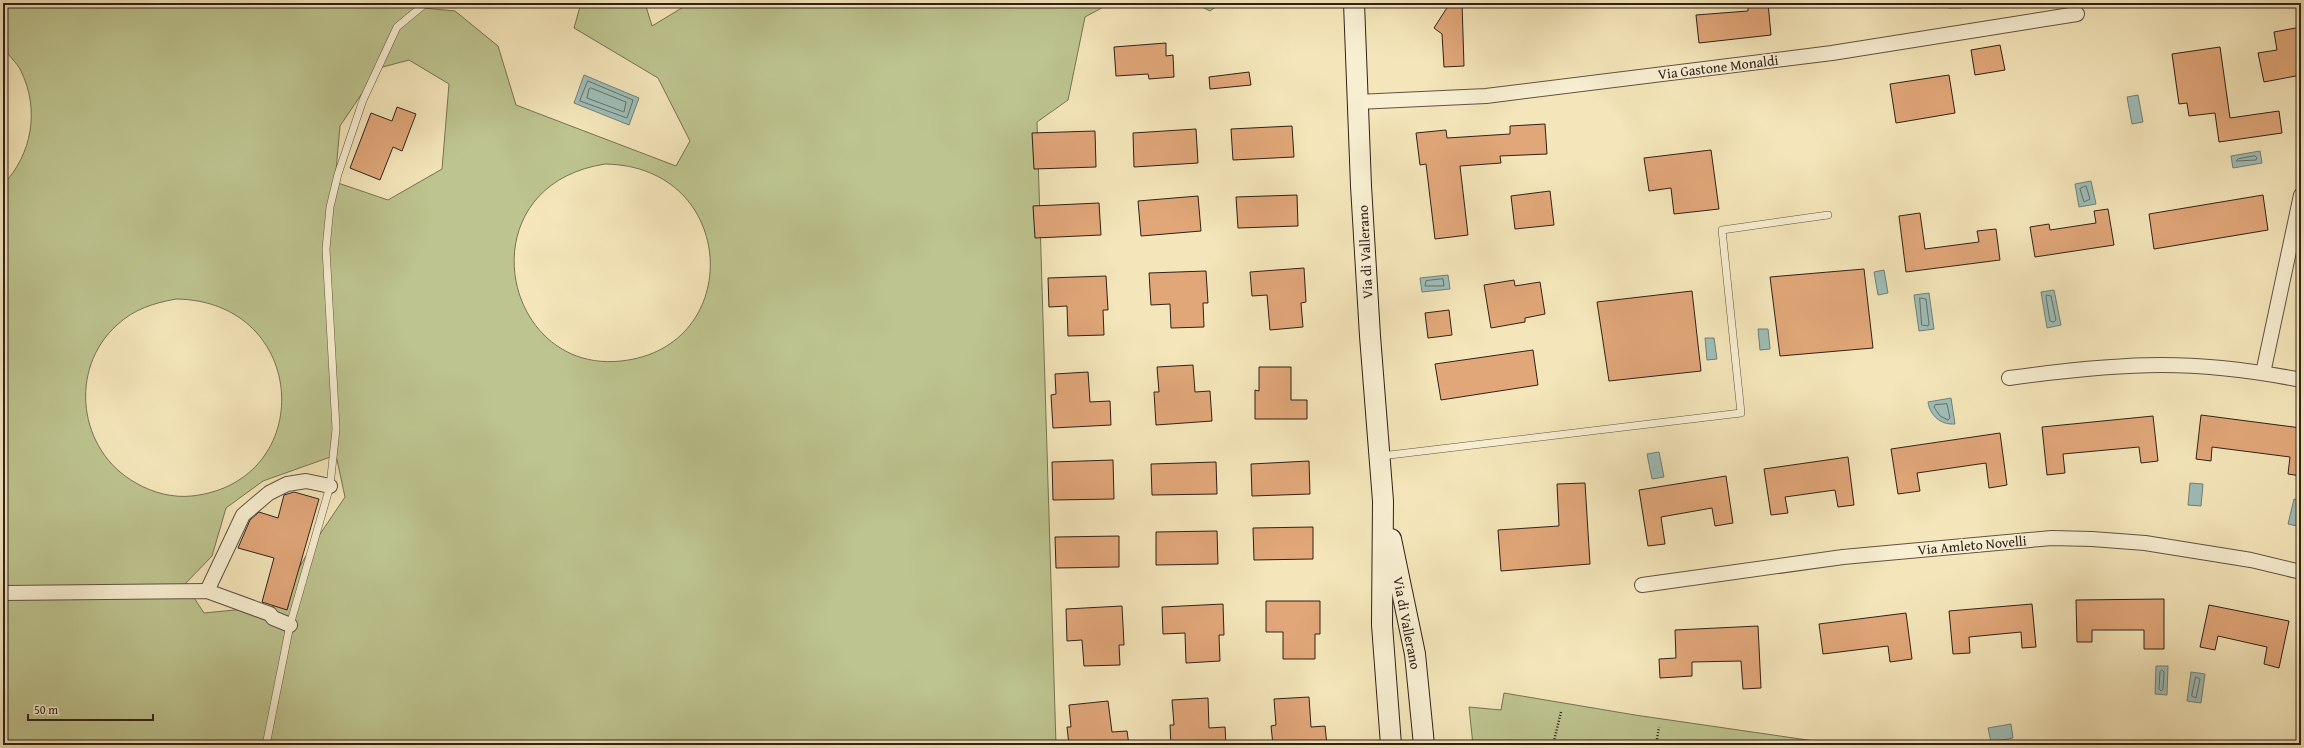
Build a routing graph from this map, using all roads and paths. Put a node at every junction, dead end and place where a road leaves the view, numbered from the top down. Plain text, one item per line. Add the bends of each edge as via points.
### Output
1 (426, 3) edge
2 (1354, 3) edge
3 (2131, 3) edge
4 (2121, 4) dead end
5 (2077, 14) dead end
6 (1357, 102) junction
7 (2301, 195) edge
8 (1828, 214) dead end
9 (2263, 373) junction
10 (2009, 378) dead end
11 (2301, 380) edge
12 (1379, 457) junction
13 (330, 486) junction
14 (1383, 501) junction
15 (2301, 572) edge
16 (1642, 585) dead end
17 (207, 591) junction
18 (3, 593) edge
19 (290, 625) junction
20 (1561, 712) dead end
21 (1659, 727) dead end
22 (266, 745) edge
23 (1391, 745) edge
24 (1424, 745) edge
25 (1553, 745) edge
26 (1656, 745) edge

1 - 13 lane via 397,27 363,100 338,174 330,207 326,249 336,429
2 - 6 street, Via di Vallerano
3 - 4 lane
5 - 6 street, Via Gastone Monaldi via 1832,53 1486,96
6 - 12 street, Via di Vallerano via 1369,328
7 - 9 street
8 - 12 lane via 1722,230 1741,414
9 - 10 street via 2162,365 2075,369
9 - 11 street
12 - 14 street, Via di Vallerano
13 - 17 street via 306,481 287,484 269,493 243,515
13 - 19 lane
14 - 23 street, Via di Vallerano via 1382,625
14 - 24 street, Via di Vallerano via 1410,628
15 - 16 street, Via Amleto Novelli via 2259,561 2145,543 2052,538 1843,557
17 - 18 street
17 - 19 street via 270,614 273,618
19 - 22 lane
20 - 25 path
21 - 26 path

